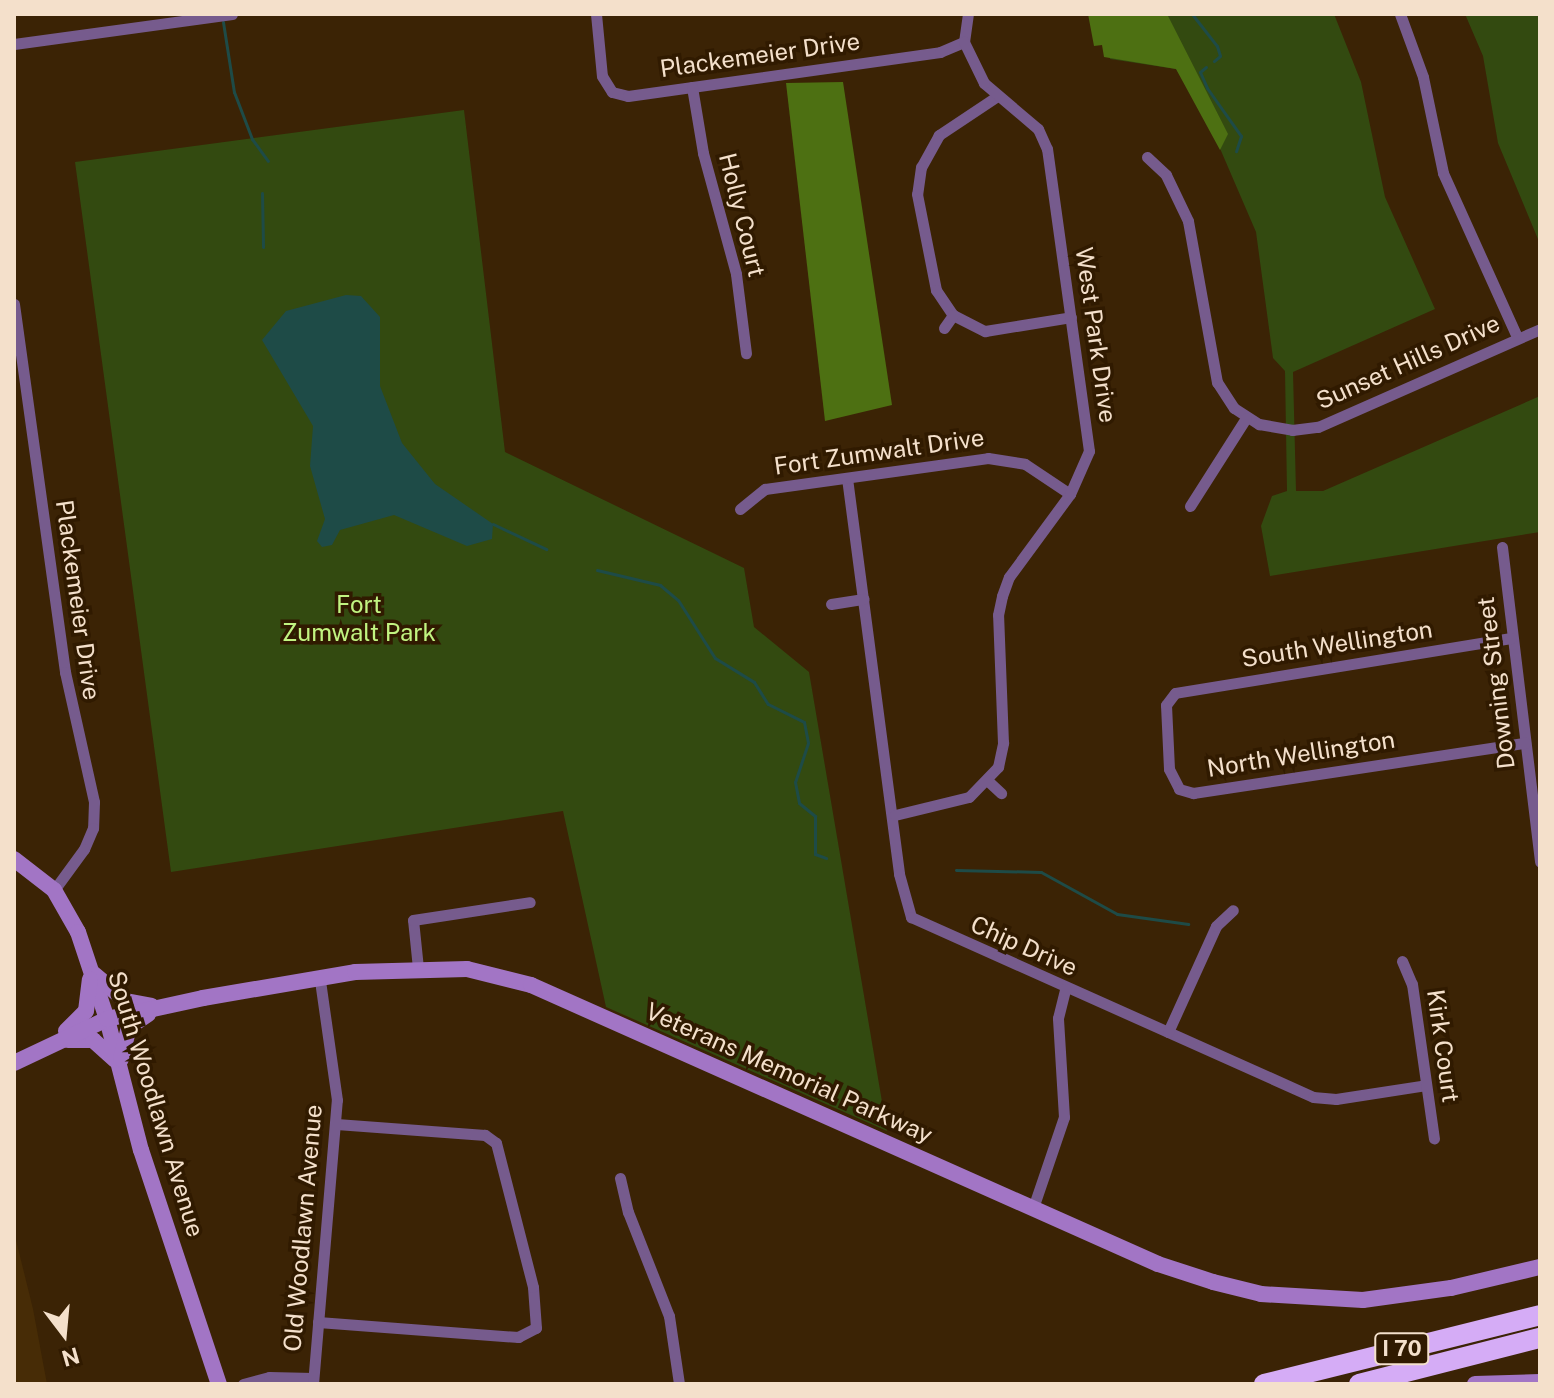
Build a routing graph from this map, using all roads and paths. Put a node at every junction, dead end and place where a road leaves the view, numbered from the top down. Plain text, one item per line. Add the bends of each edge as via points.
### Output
1 (232, 14) edge
2 (596, 14) edge
3 (968, 14) edge
4 (1400, 14) edge
5 (964, 42) junction
6 (14, 44) edge
7 (692, 87) junction
8 (996, 97) junction
9 (1147, 157) dead end
10 (14, 310) edge
11 (953, 315) junction
12 (1071, 317) junction
13 (944, 328) dead end
14 (1540, 329) edge
15 (1517, 337) junction
16 (746, 353) dead end
17 (1246, 418) junction
18 (847, 478) junction
19 (1070, 494) junction
20 (1190, 506) dead end
21 (740, 509) dead end
22 (1502, 547) dead end
23 (864, 599) junction
24 (831, 604) dead end
25 (1511, 638) junction
26 (1170, 696) joint
27 (1525, 743) junction
28 (988, 781) junction
29 (1001, 793) dead end
30 (895, 815) junction
31 (14, 859) edge
32 (1540, 862) edge
33 (54, 890) junction
34 (530, 902) dead end
35 (1233, 910) dead end
36 (1402, 961) dead end
37 (418, 968) junction
38 (91, 970) junction
39 (320, 980) junction
40 (1065, 989) junction
41 (161, 1007) junction
42 (107, 1019) junction
43 (1168, 1032) junction
44 (47, 1045) junction
45 (14, 1063) edge
46 (120, 1068) junction
47 (1426, 1085) junction
48 (336, 1124) junction
49 (1434, 1138) dead end
50 (620, 1178) dead end
51 (1033, 1208) junction
52 (1540, 1267) edge
53 (1540, 1315) edge
54 (318, 1322) junction
55 (1540, 1338) edge
56 (313, 1381) edge
57 (1540, 1382) edge
58 (219, 1384) edge
59 (243, 1384) edge
60 (679, 1384) edge
61 (1264, 1384) edge
62 (1359, 1384) edge
63 (1475, 1384) edge

1 - 6 street
2 - 7 street, Plackemeier Drive via 598,65 612,92 628,96
3 - 5 street
4 - 15 street via 1423,77 1443,173
5 - 7 street, Plackemeier Drive via 940,52
5 - 8 street, West Park Drive
7 - 16 street, Holly Court via 703,153 736,274
8 - 11 street via 939,135 918,178 935,286
8 - 12 street, West Park Drive via 1038,129 1047,149
9 - 17 street via 1166,175 1188,221 1217,382
10 - 33 street, Plackemeier Drive via 65,672 94,802 93,828 84,849
11 - 12 street via 991,331
11 - 13 street
12 - 19 street, West Park Drive via 1089,439 1087,461
14 - 15 street, Sunset Hills Drive
15 - 17 street, Sunset Hills Drive via 1318,427 1271,429
17 - 20 street
18 - 19 street, Fort Zumwalt Drive via 995,458 1030,467
18 - 21 street, Fort Zumwalt Drive via 765,489
18 - 23 street, Chip Drive
19 - 28 street, West Park Drive via 1009,577 1002,596 1003,743
22 - 25 street, Downing Street
23 - 24 street
23 - 30 street, Chip Drive
25 - 26 street, South Wellington
25 - 27 street, Downing Street
26 - 27 street, North Wellington via 1169,769 1179,789 1193,793
27 - 32 street, Downing Street
28 - 29 street
28 - 30 street via 954,804
30 - 40 street, Chip Drive via 899,874 911,917
31 - 33 street, South Woodlawn Avenue
33 - 38 street, South Woodlawn Avenue
34 - 37 street via 413,920
35 - 43 street via 1216,926
36 - 47 street, Kirk Court via 1412,984
37 - 39 street, Veterans Memorial Parkway
37 - 51 street, Veterans Memorial Parkway via 467,969 531,985
38 - 41 street via 126,1001
38 - 42 street, South Woodlawn Avenue
38 - 44 street via 86,1011
39 - 41 street, Veterans Memorial Parkway
39 - 48 street, Old Woodlawn Avenue via 335,1077
40 - 43 street, Chip Drive
40 - 51 street via 1058,1018 1064,1117
41 - 42 street, Veterans Memorial Parkway
41 - 46 street via 129,1027
42 - 44 street, Veterans Memorial Parkway
42 - 46 street, South Woodlawn Avenue
43 - 47 street, Chip Drive via 1313,1097 1336,1099
44 - 45 street, Veterans Memorial Parkway
44 - 46 street via 93,1040
46 - 58 street, South Woodlawn Avenue via 141,1150
47 - 49 street, Kirk Court
48 - 54 street, Old Woodlawn Avenue
48 - 54 street via 485,1135 496,1143 533,1287 536,1322 533,1333 518,1337
50 - 60 street via 669,1316
51 - 52 street, Veterans Memorial Parkway via 1168,1268 1261,1294 1300,1299 1411,1295
53 - 61 highway, I 70
54 - 56 street, Old Woodlawn Avenue
55 - 62 highway, I 70
56 - 59 street via 269,1377
57 - 63 street

